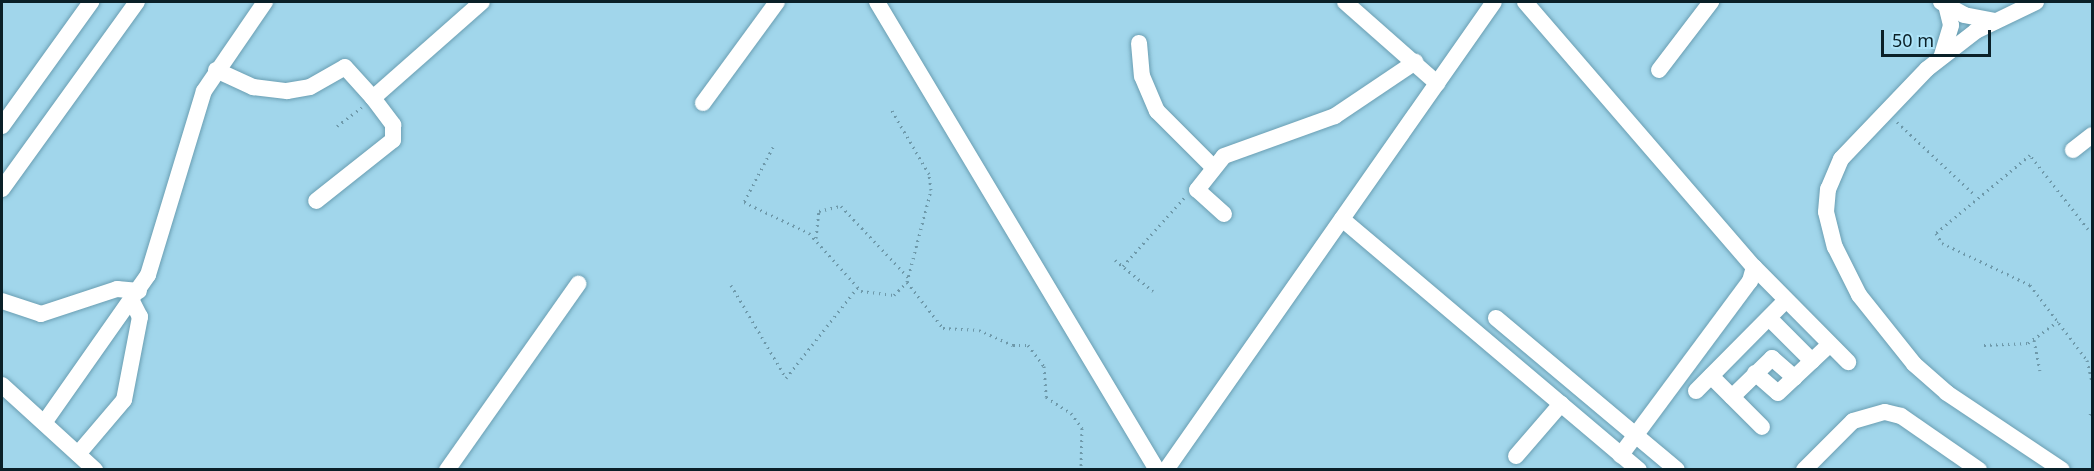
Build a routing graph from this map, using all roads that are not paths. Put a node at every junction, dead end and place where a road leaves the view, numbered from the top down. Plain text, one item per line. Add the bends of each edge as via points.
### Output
1 (91, 2) edge
2 (137, 2) edge
3 (265, 2) edge
4 (482, 2) edge
5 (777, 2) edge
6 (877, 2) edge
7 (1345, 2) edge
8 (1494, 2) edge
9 (1526, 2) edge
10 (1711, 2) edge
11 (2036, 2) edge
12 (1944, 3) edge
13 (1995, 21) junction
14 (1139, 43) dead end
15 (1942, 55) junction
16 (1415, 63) junction
17 (216, 70) junction
18 (1659, 70) dead end
19 (1437, 82) junction
20 (373, 98) junction
21 (703, 103) dead end
22 (2, 126) edge
23 (2092, 135) edge
24 (2073, 150) dead end
25 (1213, 167) junction
26 (2, 189) edge
27 (316, 201) dead end
28 (1224, 214) dead end
29 (1341, 219) junction
30 (1754, 267) junction
31 (579, 284) dead end
32 (136, 296) junction
33 (1786, 300) junction
34 (2, 301) edge
35 (1496, 318) dead end
36 (1769, 318) junction
37 (1830, 344) junction
38 (1812, 361) junction
39 (1848, 362) dead end
40 (1755, 374) junction
41 (1711, 376) junction
42 (1795, 378) junction
43 (2, 385) edge
44 (1696, 391) dead end
45 (1732, 397) junction
46 (1561, 404) junction
47 (44, 423) junction
48 (1762, 427) dead end
49 (1635, 435) junction
50 (78, 454) junction
51 (1621, 455) junction
52 (1516, 456) dead end
53 (95, 470) edge
54 (447, 470) edge
55 (1157, 470) edge
56 (1166, 470) edge
57 (1639, 470) edge
58 (1677, 470) edge
59 (1804, 470) edge
60 (1979, 470) edge
61 (2062, 470) edge

1 - 22 street
2 - 26 street
3 - 17 street
4 - 20 street
5 - 21 street
6 - 55 street
7 - 16 street
8 - 19 street
9 - 30 street
10 - 18 street
11 - 13 street
12 - 13 street
12 - 15 street via 1950,35
13 - 15 street
14 - 25 street via 1142,76 1156,111
15 - 61 street via 1841,159 1827,189 1828,224 1840,259 1859,295 1914,364 1965,406
16 - 19 street
16 - 25 street via 1335,116 1237,148
17 - 20 street via 253,87 286,91 310,87 345,67
17 - 32 street via 200,104 164,239
19 - 29 street
20 - 27 street via 393,125 393,140
23 - 24 street
25 - 28 street via 1197,190
29 - 46 street
29 - 56 street
30 - 33 street
30 - 49 street via 1750,281
31 - 54 street
32 - 34 street via 109,291 41,314 22,312
32 - 47 street
32 - 50 street via 140,317 124,400
33 - 36 street
33 - 37 street
35 - 49 street
36 - 38 street
36 - 41 street
37 - 38 street
37 - 39 street
38 - 42 street
40 - 42 street via 1776,393
40 - 42 street via 1774,358
40 - 45 street
41 - 44 street
41 - 45 street
43 - 47 street
45 - 48 street
46 - 51 street
46 - 52 street
47 - 50 street
49 - 51 street
49 - 58 street
50 - 53 street
51 - 57 street
59 - 60 street via 1853,422 1885,412 1901,416

